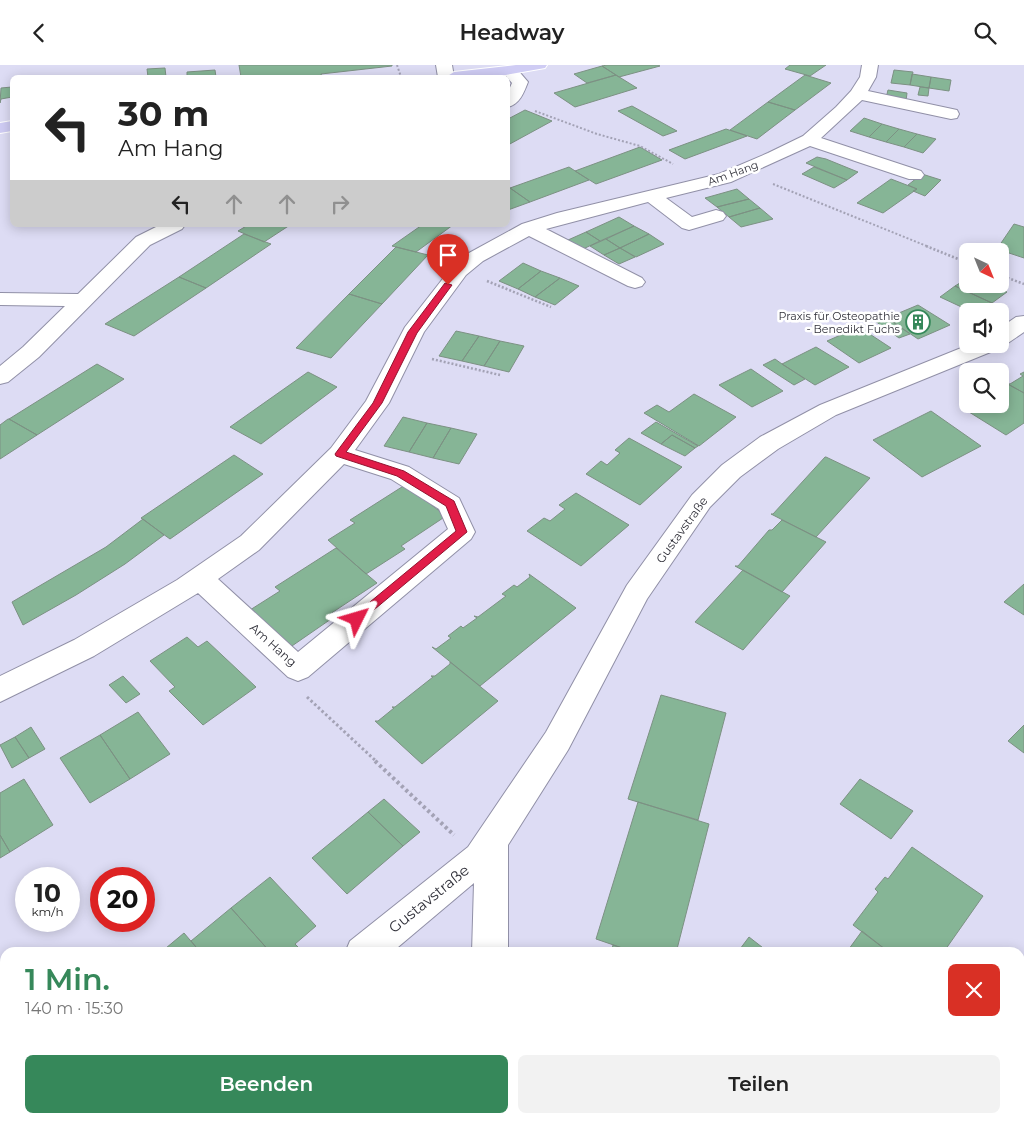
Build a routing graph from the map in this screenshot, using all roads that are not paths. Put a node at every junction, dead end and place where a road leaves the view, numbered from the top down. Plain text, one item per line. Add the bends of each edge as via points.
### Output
1 (539, 65) edge
2 (870, 65) edge
3 (510, 71) junction
4 (473, 75) edge
5 (858, 94) junction
6 (510, 99) edge
7 (951, 114) dead end
8 (812, 138) junction
9 (917, 172) dead end
10 (652, 196) junction
11 (716, 216) dead end
12 (171, 227) edge
13 (529, 228) junction
14 (635, 282) dead end
15 (0, 299) edge
16 (82, 300) junction
17 (1024, 322) edge
18 (1009, 332) edge
19 (968, 353) edge
20 (0, 377) edge
21 (340, 454) junction
22 (199, 578) junction
23 (0, 690) edge
24 (486, 850) junction
25 (370, 947) edge
26 (490, 947) edge

1 - 3 main road
2 - 5 street, Am Hang via 868,77
3 - 4 main road
3 - 6 street via 520,82
5 - 7 street
5 - 8 street, Am Hang
8 - 9 street
8 - 10 street, Am Hang via 744,171
10 - 11 street via 689,224
10 - 13 street, Am Hang
12 - 16 street via 142,241
13 - 14 street
13 - 21 street, Am Hang via 476,257 459,271 413,332 377,403
15 - 16 street
16 - 20 street via 31,352
17 - 18 street
19 - 24 street, Gustavstraße via 828,410 769,443 731,471 700,501 638,592 557,741
21 - 22 street, Am Hang via 250,543
21 - 22 street, Am Hang via 400,473 450,504 462,532 298,669
22 - 23 street, Am Hang via 84,649
24 - 25 street, Gustavstraße
24 - 26 street, Gustavstraße

